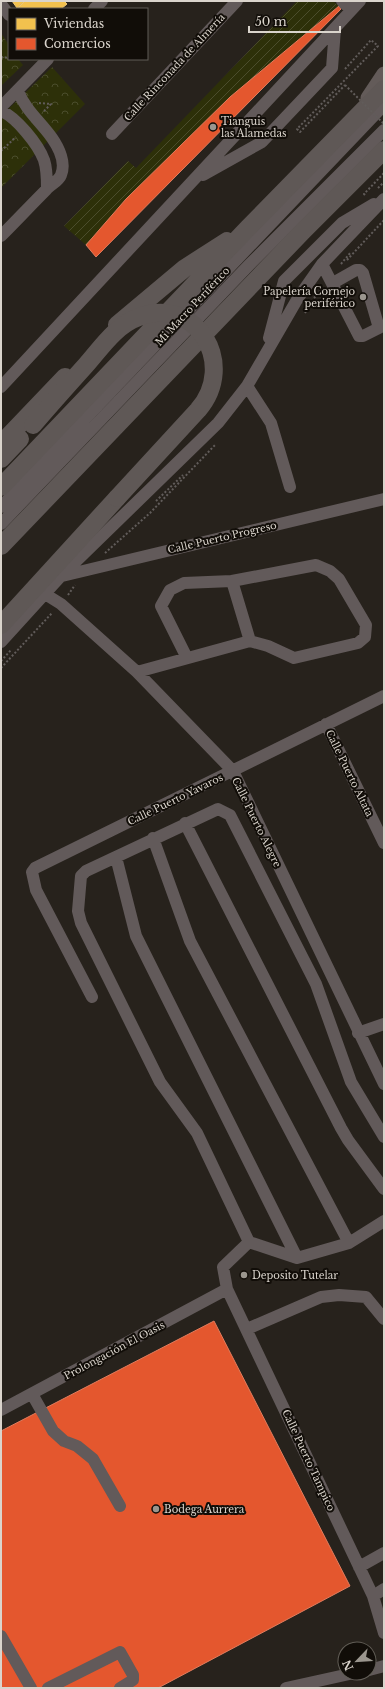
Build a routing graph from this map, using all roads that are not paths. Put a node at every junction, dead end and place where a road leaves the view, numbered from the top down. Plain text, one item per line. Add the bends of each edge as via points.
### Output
1 (237, 1) edge
2 (342, 1) edge
3 (360, 1) edge
4 (1, 4) edge
5 (351, 10) junction
6 (8, 14) edge
7 (335, 29) junction
8 (43, 61) edge
9 (384, 74) edge
10 (384, 89) edge
11 (18, 91) junction
12 (384, 105) edge
13 (1, 107) edge
14 (1, 111) edge
15 (357, 116) junction
16 (384, 130) edge
17 (112, 134) dead end
18 (384, 150) edge
19 (192, 182) junction
20 (47, 188) junction
21 (380, 197) edge
22 (248, 228) junction
23 (1, 236) edge
24 (322, 264) junction
25 (333, 283) junction
26 (265, 352) junction
27 (247, 386) junction
28 (1, 387) edge
29 (1, 444) edge
30 (1, 459) edge
31 (1, 487) edge
32 (290, 487) dead end
33 (384, 499) edge
34 (1, 507) edge
35 (1, 524) edge
36 (1, 546) edge
37 (61, 576) junction
38 (232, 581) junction
39 (45, 594) junction
40 (1, 625) edge
41 (250, 641) junction
42 (1, 642) edge
43 (187, 658) junction
44 (137, 672) junction
45 (384, 696) edge
46 (326, 724) junction
47 (233, 771) junction
48 (185, 823) junction
49 (153, 838) junction
50 (384, 843) edge
51 (116, 857) junction
52 (92, 996) dead end
53 (384, 1024) edge
54 (358, 1033) junction
55 (384, 1084) edge
56 (384, 1137) edge
57 (384, 1188) edge
58 (384, 1221) edge
59 (249, 1242) junction
60 (349, 1243) junction
61 (297, 1258) junction
62 (228, 1289) junction
63 (384, 1319) edge
64 (247, 1329) junction
65 (32, 1394) junction
66 (1, 1410) edge
67 (120, 1506) dead end
68 (384, 1553) edge
69 (359, 1567) junction
70 (384, 1589) edge
71 (373, 1596) junction
72 (384, 1633) edge
73 (1, 1636) edge
74 (337, 1677) edge
75 (293, 1687) edge
76 (31, 1688) edge
77 (48, 1688) edge
78 (120, 1688) edge

1 - 17 street, Calle Rinconada de Almería
2 - 5 street
3 - 5 street
4 - 6 street
5 - 7 street
7 - 19 street
7 - 19 street via 332,68 262,142
8 - 11 street
9 - 15 main road
10 - 15 highway
11 - 13 street
11 - 20 street via 27,110 52,137 62,157 61,177
12 - 34 street, Mi Macro Periférico
14 - 20 street via 16,120 38,150 46,167
15 - 22 highway
16 - 35 street, Mi Macro Periférico via 249,265
18 - 36 highway
19 - 28 street
20 - 23 street
21 - 24 street
21 - 26 street via 342,223 284,281
22 - 29 highway via 185,268 131,313 61,380
22 - 31 highway
24 - 25 street
24 - 26 street
25 - 25 street via 359,336 379,328 360,270
26 - 27 street
27 - 32 street via 271,423
27 - 37 street via 218,423
30 - 40 highway, bridge via 111,337 131,320 159,313 177,316 194,326 206,340 213,357 214,376 209,394 198,410
33 - 37 street, Calle Puerto Progreso
37 - 39 street
38 - 41 street
38 - 41 street via 316,565 330,571 339,579 366,625 365,637 358,643 294,658
38 - 43 street via 184,583 170,590 161,606
39 - 42 street
39 - 44 street, Calle Puerto Alegre via 61,604
41 - 43 street
43 - 44 street
44 - 47 street, Calle Puerto Alegre
45 - 46 street, Calle Puerto Yavaros
46 - 47 street, Calle Puerto Yavaros
46 - 50 street, Calle Puerto Altata
47 - 52 street, Calle Puerto Yavaros via 34,868 32,872 36,890
47 - 54 street, Calle Puerto Alegre
48 - 49 street
48 - 56 street via 218,809 230,815 316,984 351,1082
48 - 57 street via 341,1128
49 - 51 street
49 - 60 street via 190,940
51 - 59 street via 86,871 81,876 78,911 81,923 160,1082 197,1133
51 - 61 street via 136,936
53 - 54 street
54 - 55 street, Calle Puerto Alegre
58 - 60 street
59 - 61 street
59 - 62 street, Calle Puerto Tampico via 223,1267
60 - 61 street
62 - 64 street, Calle Puerto Tampico
62 - 65 street, Prolongación El Oasis
63 - 64 street via 366,1297 339,1295 321,1297
64 - 69 street, Calle Puerto Tampico
65 - 66 street, Prolongación El Oasis
65 - 67 street via 53,1431 64,1442 77,1446 93,1459
68 - 69 street
69 - 71 street, Calle Puerto Tampico
70 - 71 street
71 - 72 street, Calle Puerto Tampico
73 - 76 street
74 - 75 street
77 - 78 street via 120,1652 133,1675 133,1680

